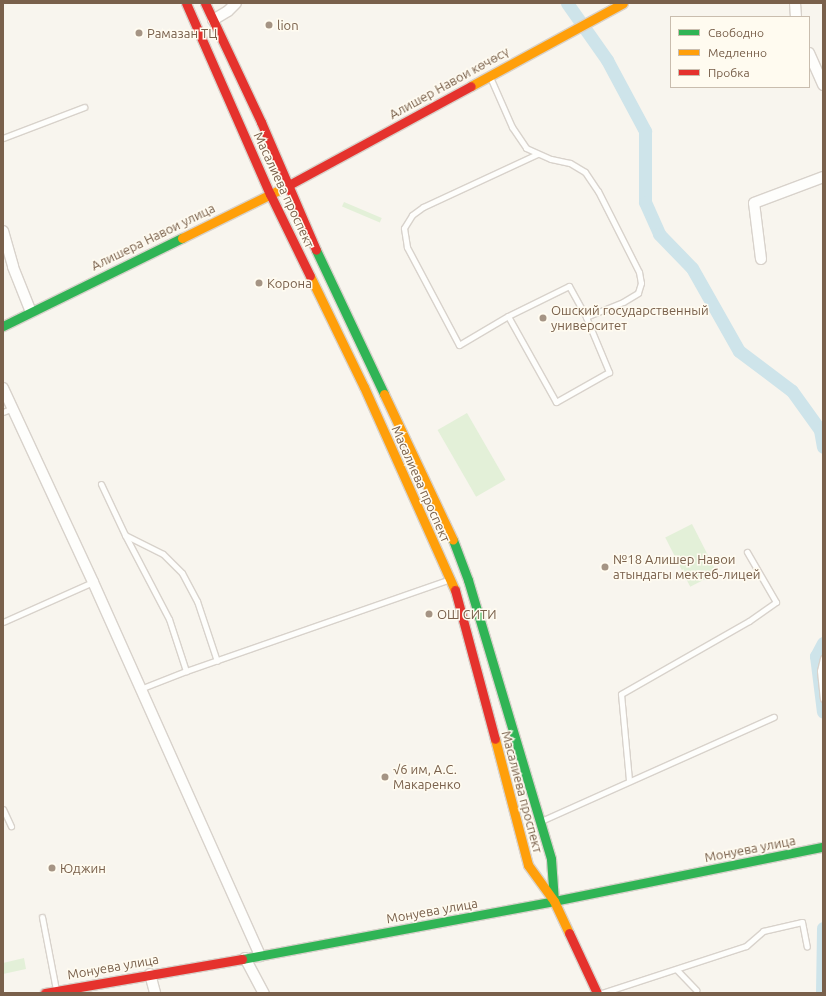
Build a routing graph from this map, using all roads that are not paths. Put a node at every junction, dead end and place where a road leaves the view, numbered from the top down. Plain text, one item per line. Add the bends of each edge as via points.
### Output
1 (186, 3) edge
2 (205, 3) edge
3 (236, 3) edge
4 (623, 3) edge
5 (795, 3) edge
6 (796, 16) edge
7 (213, 20) junction
8 (810, 55) edge
9 (490, 76) junction
10 (823, 85) edge
11 (84, 107) dead end
12 (3, 138) edge
13 (537, 154) junction
14 (823, 177) edge
15 (287, 186) junction
16 (270, 194) junction
17 (3, 231) edge
18 (761, 259) dead end
19 (31, 312) junction
20 (508, 316) junction
21 (586, 317) junction
22 (3, 326) edge
23 (3, 388) edge
24 (13, 408) junction
25 (3, 412) edge
26 (102, 484) dead end
27 (125, 535) junction
28 (747, 552) dead end
29 (450, 579) junction
30 (92, 582) junction
31 (3, 622) edge
32 (823, 658) edge
33 (217, 660) junction
34 (186, 671) junction
35 (140, 689) junction
36 (823, 699) edge
37 (774, 717) dead end
38 (629, 780) junction
39 (3, 809) edge
40 (540, 821) junction
41 (11, 826) dead end
42 (823, 847) edge
43 (554, 901) junction
44 (42, 918) dead end
45 (807, 947) dead end
46 (260, 956) junction
47 (245, 958) junction
48 (677, 970) junction
49 (150, 974) junction
50 (696, 990) dead end
51 (56, 991) junction
52 (45, 993) edge
53 (155, 993) edge
54 (264, 993) edge
55 (597, 993) edge
56 (602, 993) edge

1 - 16 main road, Масалиева проспект
2 - 7 main road, Масалиева проспект
3 - 7 street
4 - 9 main road, Алишер Навои көчөсү
5 - 6 street
7 - 15 main road, Масалиева проспект
8 - 10 street
9 - 13 lane via 512,127 526,148
9 - 15 main road, Алишер Навои көчөсү
11 - 12 lane
13 - 20 lane via 424,207 412,215 404,228 407,247 459,345
13 - 21 lane via 570,163 585,172 598,191 639,272 641,283 638,293
14 - 18 street via 754,203
15 - 16 main road, Алишера Навои улица
15 - 40 main road, Масалиева проспект via 457,549
16 - 19 main road, Алишера Навои улица
16 - 29 main road, Масалиева проспект via 364,387
17 - 19 street via 13,267
19 - 22 main road
20 - 21 lane via 569,286
20 - 21 lane via 556,402 609,372
23 - 24 street
24 - 25 lane
24 - 30 street
26 - 27 lane
27 - 33 lane via 163,554 182,573 197,601
27 - 34 lane via 169,619
28 - 38 lane via 776,602 749,621 621,694
29 - 33 lane
29 - 43 main road, Масалиева проспект via 456,592 528,865
30 - 31 lane
30 - 35 street
32 - 36 lane via 820,671
33 - 34 lane
34 - 35 lane
35 - 46 street
37 - 38 lane
38 - 40 lane
39 - 41 lane
40 - 43 main road, Масалиева проспект via 551,859
42 - 43 main road, Монуева улица
43 - 46 main road, Монуева улица
43 - 55 main road
44 - 51 lane
45 - 48 lane via 802,922 763,931 746,946
46 - 47 main road, Монуева улица
47 - 49 main road, Монуева улица
47 - 54 street
48 - 50 lane
48 - 56 lane
49 - 51 main road, Монуева улица
49 - 53 street
51 - 52 main road, Монуева улица

